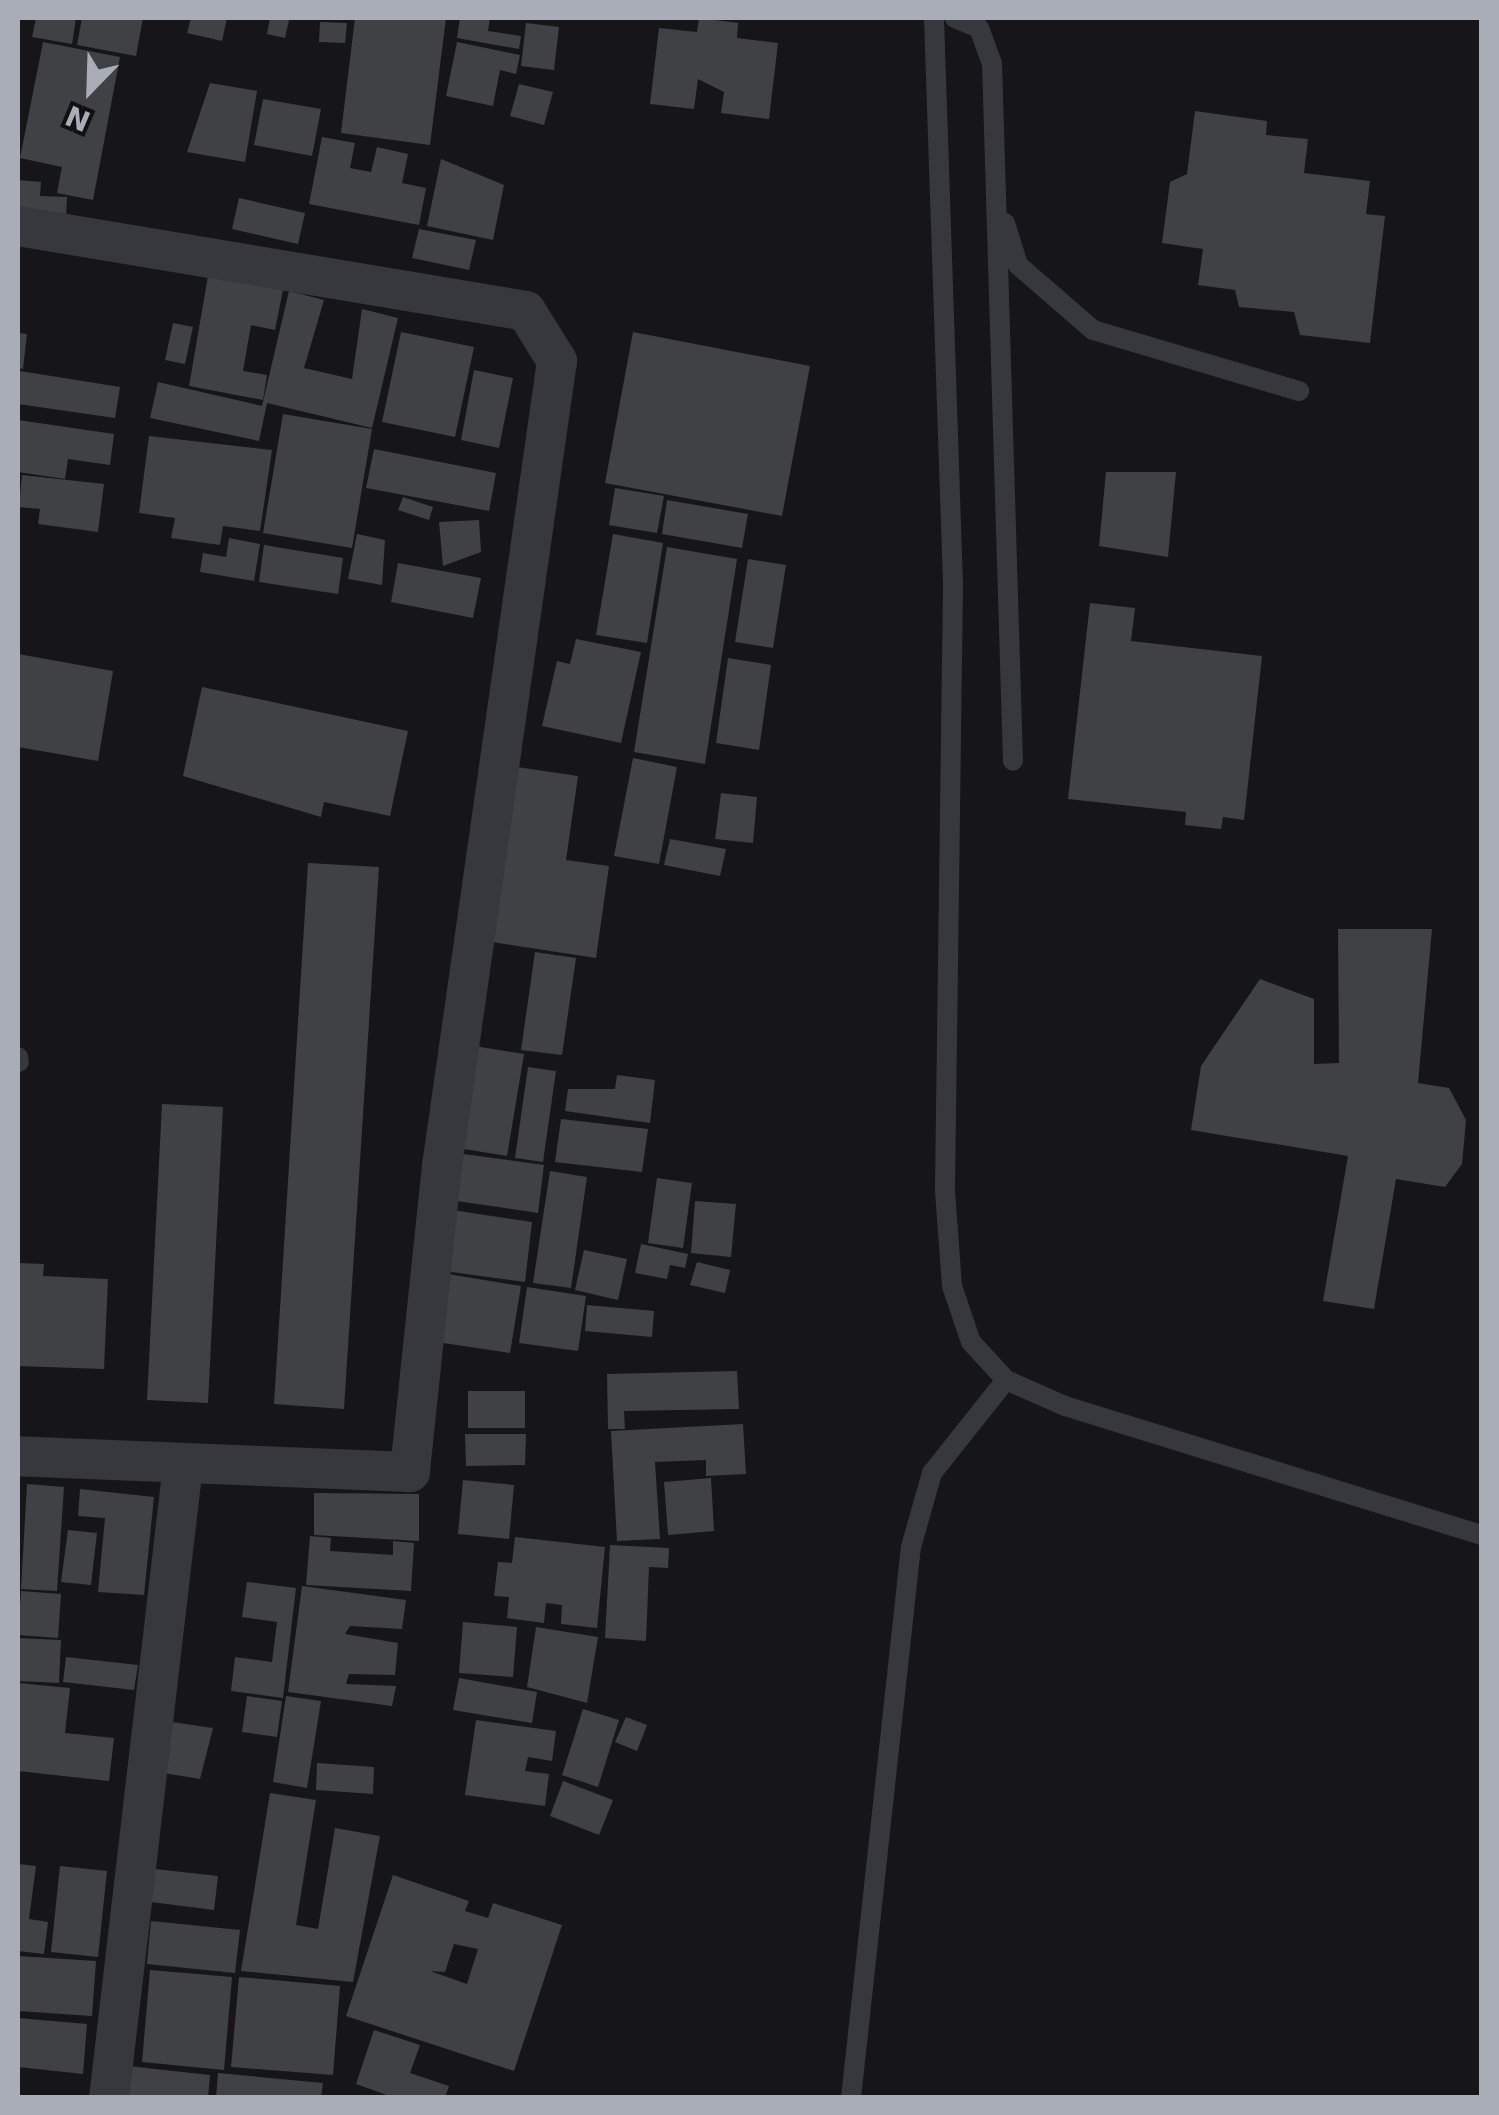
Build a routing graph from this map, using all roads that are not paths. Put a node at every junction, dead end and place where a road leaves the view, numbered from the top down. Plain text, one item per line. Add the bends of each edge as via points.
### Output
1 (934, 18) edge
2 (955, 18) edge
3 (996, 198) junction
4 (18, 226) edge
5 (1299, 391) dead end
6 (1012, 761) dead end
7 (1006, 1380) junction
8 (18, 1456) edge
9 (183, 1465) junction
10 (1482, 1534) edge
11 (109, 2098) edge
12 (851, 2098) edge

1 - 7 lane via 953,585 945,1191 952,1286 971,1342
2 - 3 lane via 978,28 992,63
3 - 5 lane via 1018,265 1093,330
3 - 6 lane
4 - 9 street via 526,311 557,361 442,1166 418,1450 410,1472 382,1477
7 - 10 lane via 1065,1406
7 - 12 lane via 932,1473 911,1547
8 - 9 street
9 - 11 street

